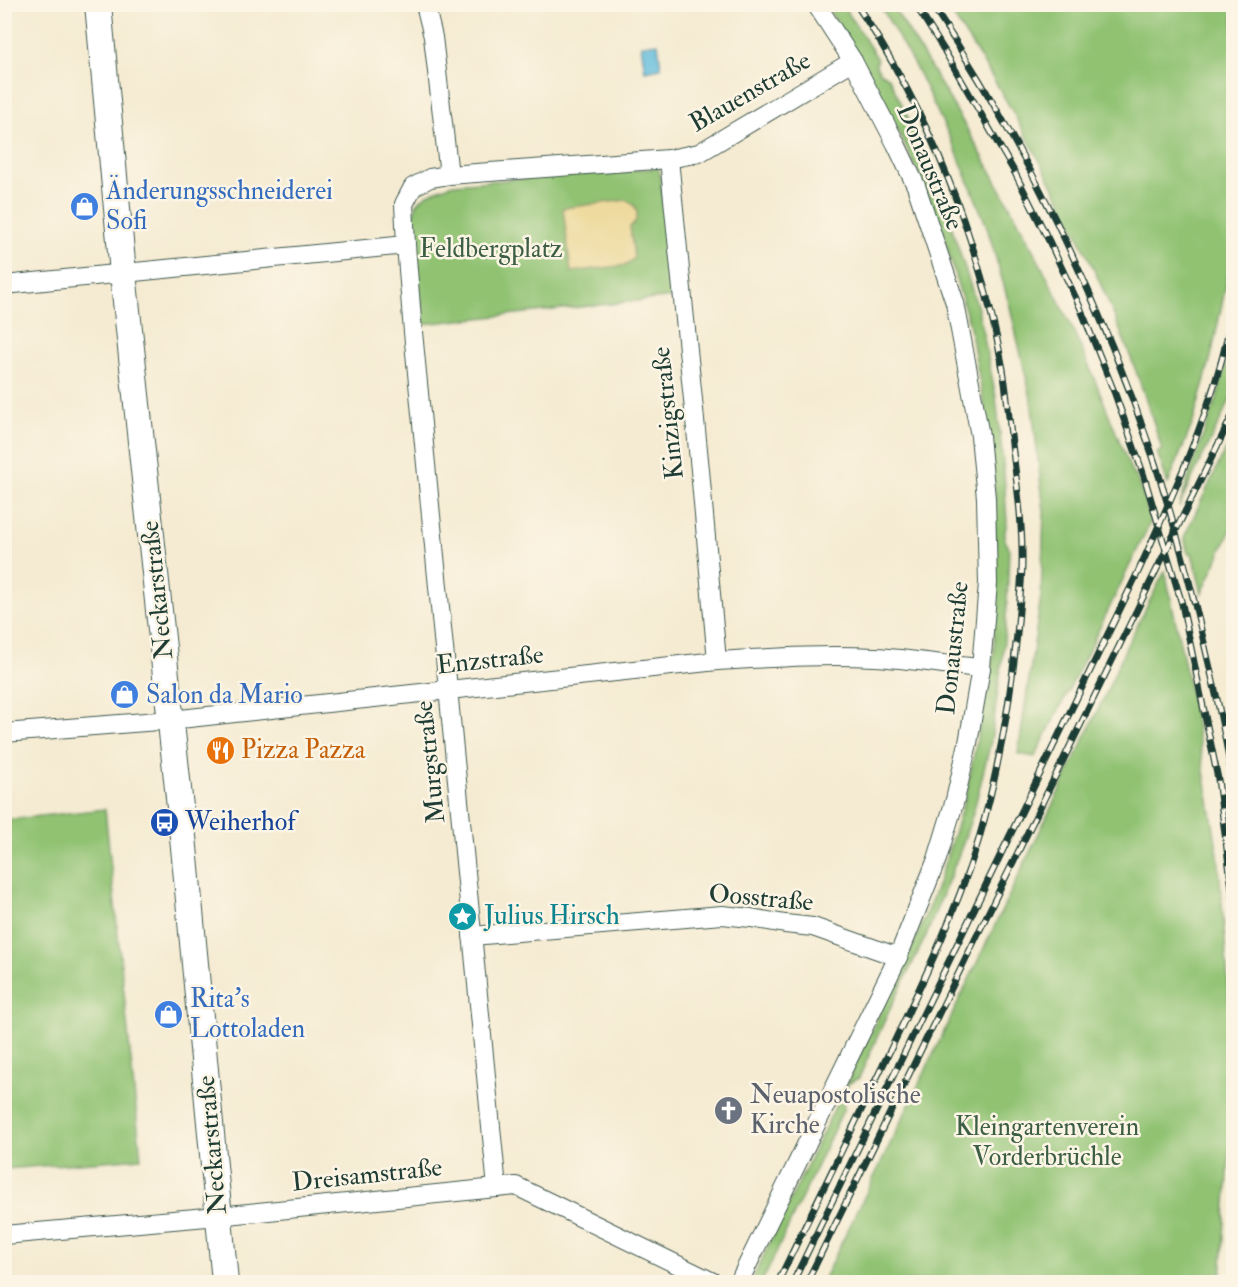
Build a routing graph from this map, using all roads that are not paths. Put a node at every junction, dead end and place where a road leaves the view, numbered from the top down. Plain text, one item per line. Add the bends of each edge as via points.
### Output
1 (98, 4) edge
2 (425, 4) edge
3 (816, 4) edge
4 (853, 61) junction
5 (669, 159) junction
6 (449, 175) junction
7 (406, 246) junction
8 (123, 273) junction
9 (4, 285) edge
10 (717, 661) junction
11 (981, 668) junction
12 (448, 690) junction
13 (171, 720) junction
14 (4, 734) edge
15 (472, 936) junction
16 (897, 957) junction
17 (497, 1188) junction
18 (218, 1216) junction
19 (4, 1234) edge
20 (225, 1282) edge
21 (713, 1282) edge
22 (739, 1282) edge

1 - 8 street, Neckarstraße
2 - 6 street via 433,37
3 - 4 street, Donaustraße
4 - 5 street, Blauenstraße via 699,153
4 - 11 street, Donaustraße via 916,186 955,303 980,436 986,498 988,582
5 - 6 street
5 - 10 street, Kinzigstraße
6 - 7 street via 430,178 413,187 404,204
7 - 8 street
7 - 12 street, Murgstraße
8 - 9 street
8 - 13 street, Neckarstraße
10 - 11 street, Enzstraße via 848,656
10 - 12 street, Enzstraße
11 - 16 street, Donaustraße via 952,811
12 - 13 street, Enzstraße
12 - 15 street, Murgstraße
13 - 14 street, Enzstraße
13 - 18 street, Neckarstraße
15 - 16 street, Oosstraße via 722,915 813,927
15 - 17 street, Murgstraße
16 - 22 street, Donaustraße
17 - 18 street, Dreisamstraße
17 - 21 street, Dreisamstraße via 516,1186
18 - 19 street, Dreisamstraße
18 - 20 street, Neckarstraße

